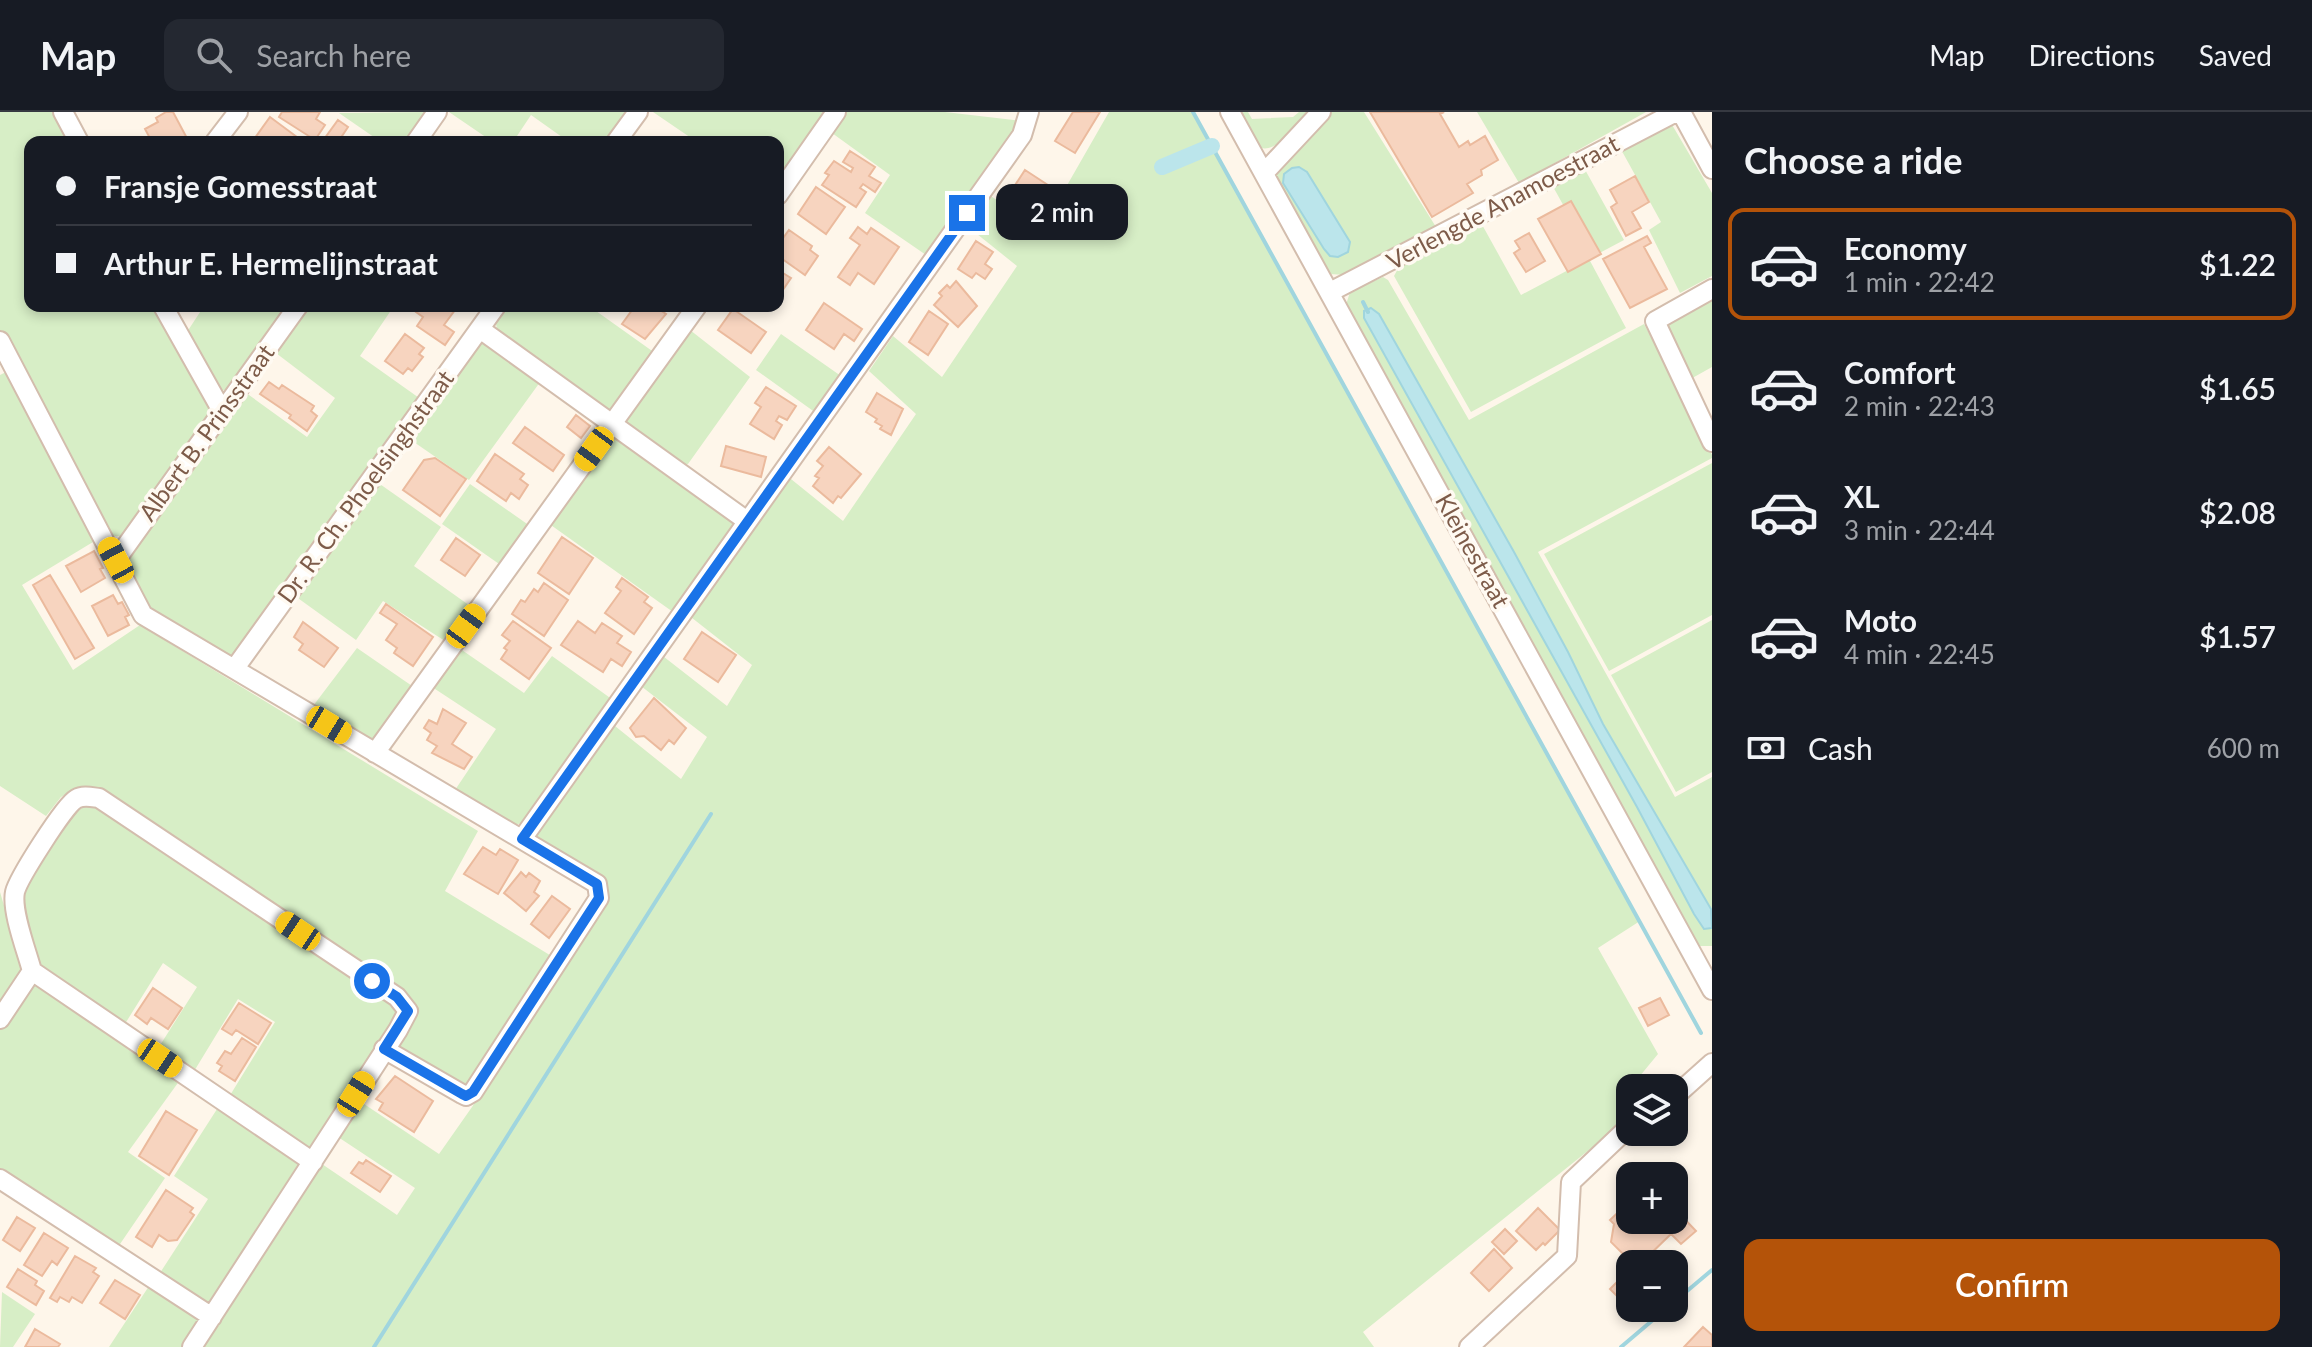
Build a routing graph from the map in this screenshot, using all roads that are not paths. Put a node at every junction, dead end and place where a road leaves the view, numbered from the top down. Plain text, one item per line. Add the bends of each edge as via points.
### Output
1 (63, 112) edge
2 (238, 112) edge
3 (437, 112) edge
4 (638, 112) edge
5 (836, 112) edge
6 (1029, 112) edge
7 (1230, 112) edge
8 (1321, 112) edge
9 (1678, 112) edge
10 (76, 136) edge
11 (220, 136) edge
12 (420, 136) edge
13 (620, 136) edge
14 (1712, 169) edge
15 (1264, 173) junction
16 (784, 186) edge
17 (1712, 289) edge
18 (1330, 292) junction
19 (166, 312) edge
20 (294, 312) edge
21 (492, 312) edge
22 (693, 312) edge
23 (480, 329) junction
24 (0, 341) edge
25 (222, 411) junction
26 (612, 424) junction
27 (1712, 442) edge
28 (747, 521) junction
29 (116, 560) junction
30 (235, 668) junction
31 (375, 753) junction
32 (522, 839) junction
33 (1706, 962) edge
34 (32, 971) junction
35 (1712, 990) edge
36 (0, 1019) edge
37 (384, 1049) junction
38 (1712, 1063) edge
39 (1688, 1084) edge
40 (1616, 1139) edge
41 (313, 1162) junction
42 (0, 1179) edge
43 (212, 1317) junction
44 (192, 1347) edge
45 (1469, 1347) edge

1 - 10 street
2 - 11 street
3 - 12 street
4 - 13 street
5 - 16 street
6 - 28 street via 1022,135
7 - 15 street, Kleinestraat
8 - 15 street
9 - 14 street
9 - 18 street, Verlengde Anamoestraat
15 - 18 street, Kleinestraat
17 - 27 street via 1655,321
18 - 33 street, Kleinestraat
19 - 25 street
20 - 25 street, Albert B. Prinsstraat
21 - 23 street, Dr. R. Ch. Phoelsinghstraat
22 - 26 street
23 - 26 street
23 - 30 street, Dr. R. Ch. Phoelsinghstraat
24 - 29 street
25 - 29 street, Albert B. Prinsstraat
26 - 28 street
26 - 31 street
28 - 32 street
29 - 30 street via 143,615
30 - 31 street
31 - 32 street
32 - 37 street via 597,884 599,898 473,1092 466,1096
33 - 35 street, Kleinestraat
34 - 36 street
34 - 37 street via 15,893 66,807 78,797 99,798 397,997 408,1011
34 - 41 street
37 - 41 street
38 - 39 street
40 - 45 street via 1571,1182 1567,1256
41 - 43 street
42 - 43 street
43 - 44 street

